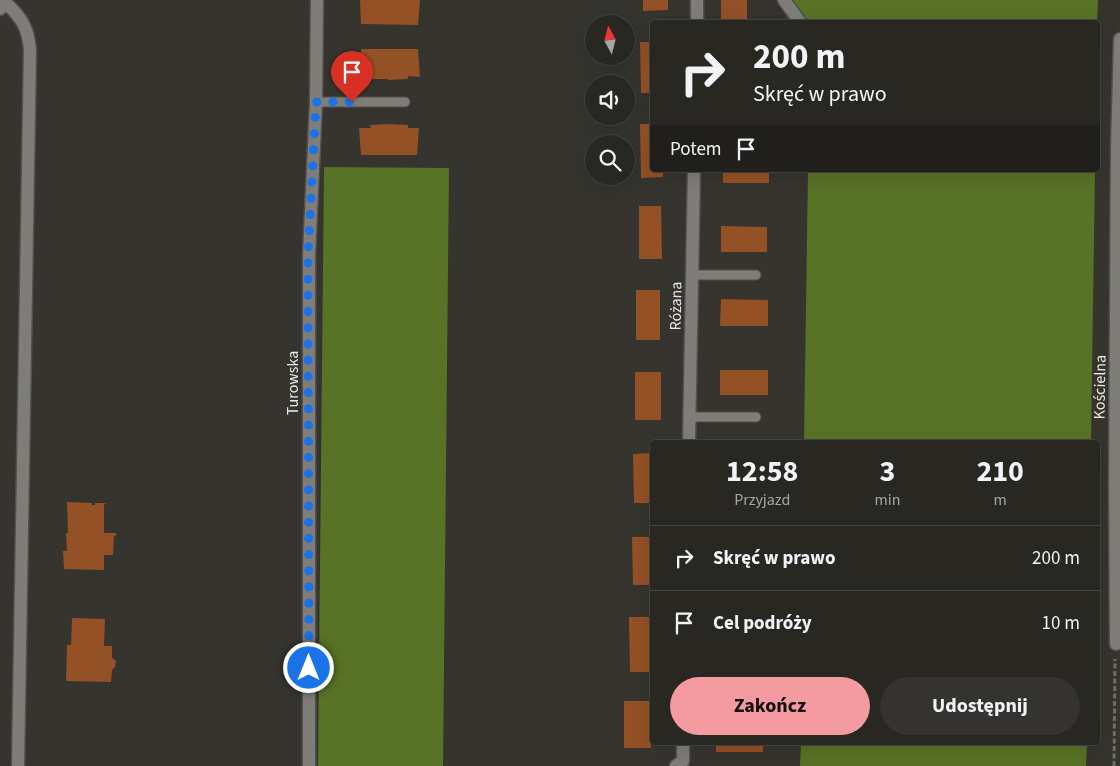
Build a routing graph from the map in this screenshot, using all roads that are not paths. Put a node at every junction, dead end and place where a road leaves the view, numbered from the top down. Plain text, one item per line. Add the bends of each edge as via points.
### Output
1 (317, 0) edge
2 (697, 0) edge
3 (784, 0) edge
4 (3, 6) edge
5 (697, 20) edge
6 (799, 20) edge
7 (1120, 39) edge
8 (316, 102) junction
9 (405, 102) dead end
10 (694, 172) edge
11 (692, 275) junction
12 (756, 275) dead end
13 (689, 417) junction
14 (756, 417) dead end
15 (689, 440) edge
16 (1117, 485) edge
17 (1118, 514) edge
18 (1118, 630) edge
19 (1116, 644) road end
20 (683, 745) edge
21 (18, 766) edge
22 (309, 766) edge
23 (676, 766) edge

1 - 8 street, Turowska
2 - 5 street
3 - 6 street
4 - 21 street via 21,19 30,50
7 - 16 street, Kościelna
8 - 9 lane
8 - 22 street, Turowska via 308,256
10 - 11 street, Różana
11 - 12 lane
11 - 13 street, Różana
13 - 14 lane
13 - 15 street, Różana
16 - 17 street, Kościelna
17 - 18 street, Kościelna
18 - 19 street, Kościelna
20 - 23 street via 683,761

